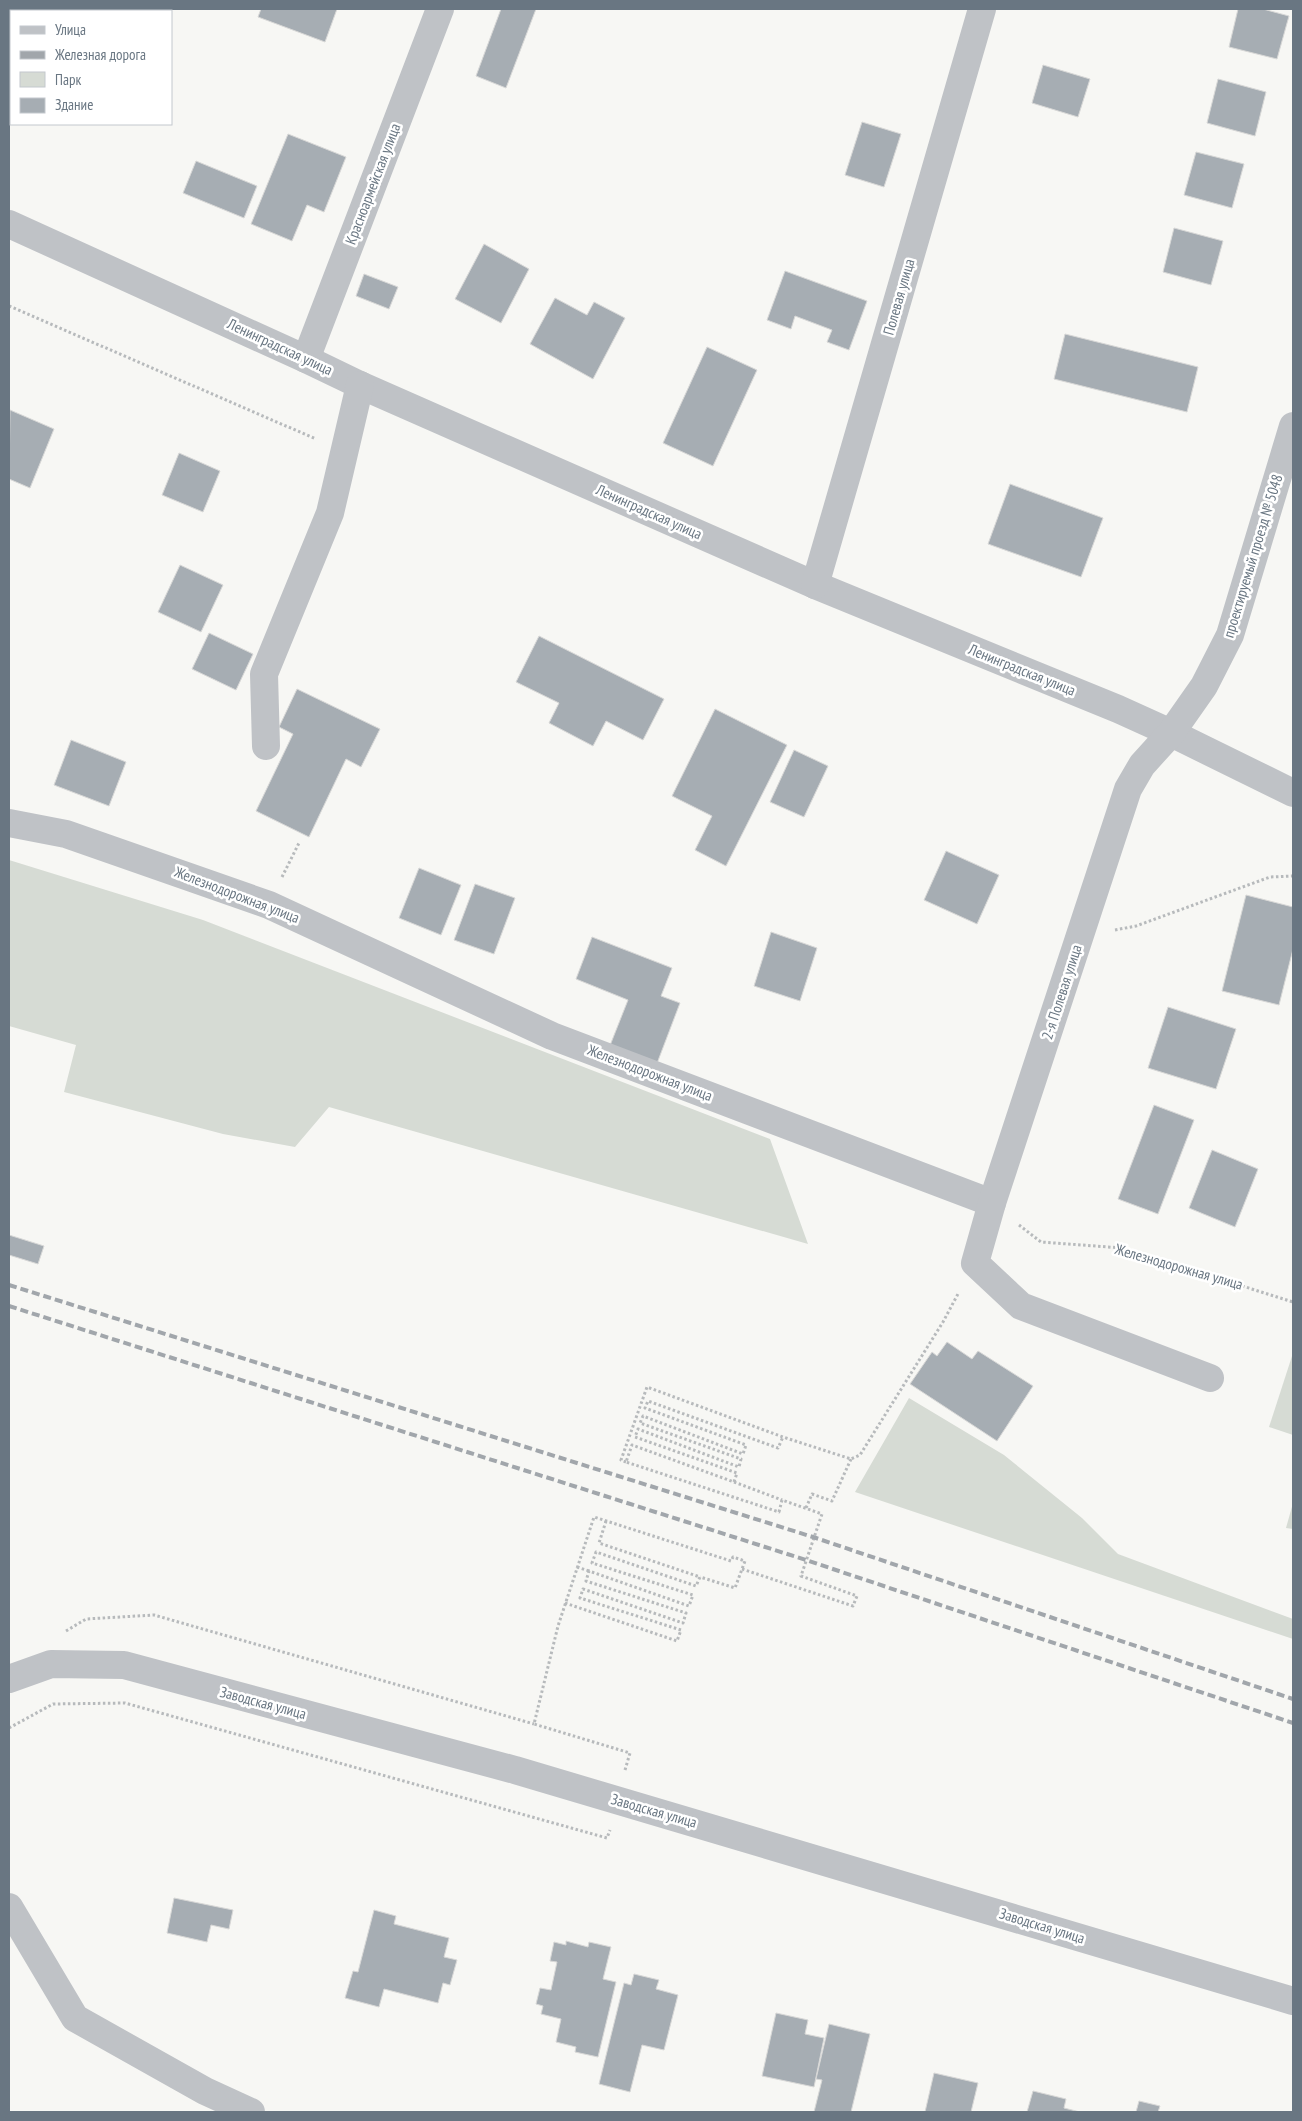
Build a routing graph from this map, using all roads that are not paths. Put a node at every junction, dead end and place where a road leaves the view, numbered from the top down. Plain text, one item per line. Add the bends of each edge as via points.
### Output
1 (440, 9) edge
2 (982, 9) edge
3 (9, 224) edge
4 (306, 359) junction
5 (357, 398) junction
6 (1293, 426) edge
7 (815, 585) junction
8 (1171, 733) junction
9 (266, 746) dead end
10 (1293, 792) edge
11 (9, 823) edge
12 (992, 1203) junction
13 (1210, 1378) dead end
14 (9, 1679) edge
15 (9, 1907) edge
16 (1293, 2001) edge
17 (251, 2112) edge

1 - 4 street, Красноармейская улица
2 - 7 street, Полевая улица
3 - 4 street, Ленинградская улица
4 - 5 street, Ленинградская улица
5 - 7 street, Ленинградская улица
5 - 9 street via 330,513 264,674
6 - 8 street, проектируемый проезд № 5048 via 1230,635 1204,686
7 - 8 street, Ленинградская улица
8 - 10 street, Ленинградская улица
8 - 12 street, 2-я Полевая улица via 1142,765 1128,789
11 - 12 street, Железнодорожная улица via 66,834 269,905 552,1036
12 - 13 street, 2-я Полевая улица via 975,1263 1021,1306
14 - 16 street, Заводская улица via 52,1664 124,1665 515,1770
15 - 17 street via 75,2018 205,2091

